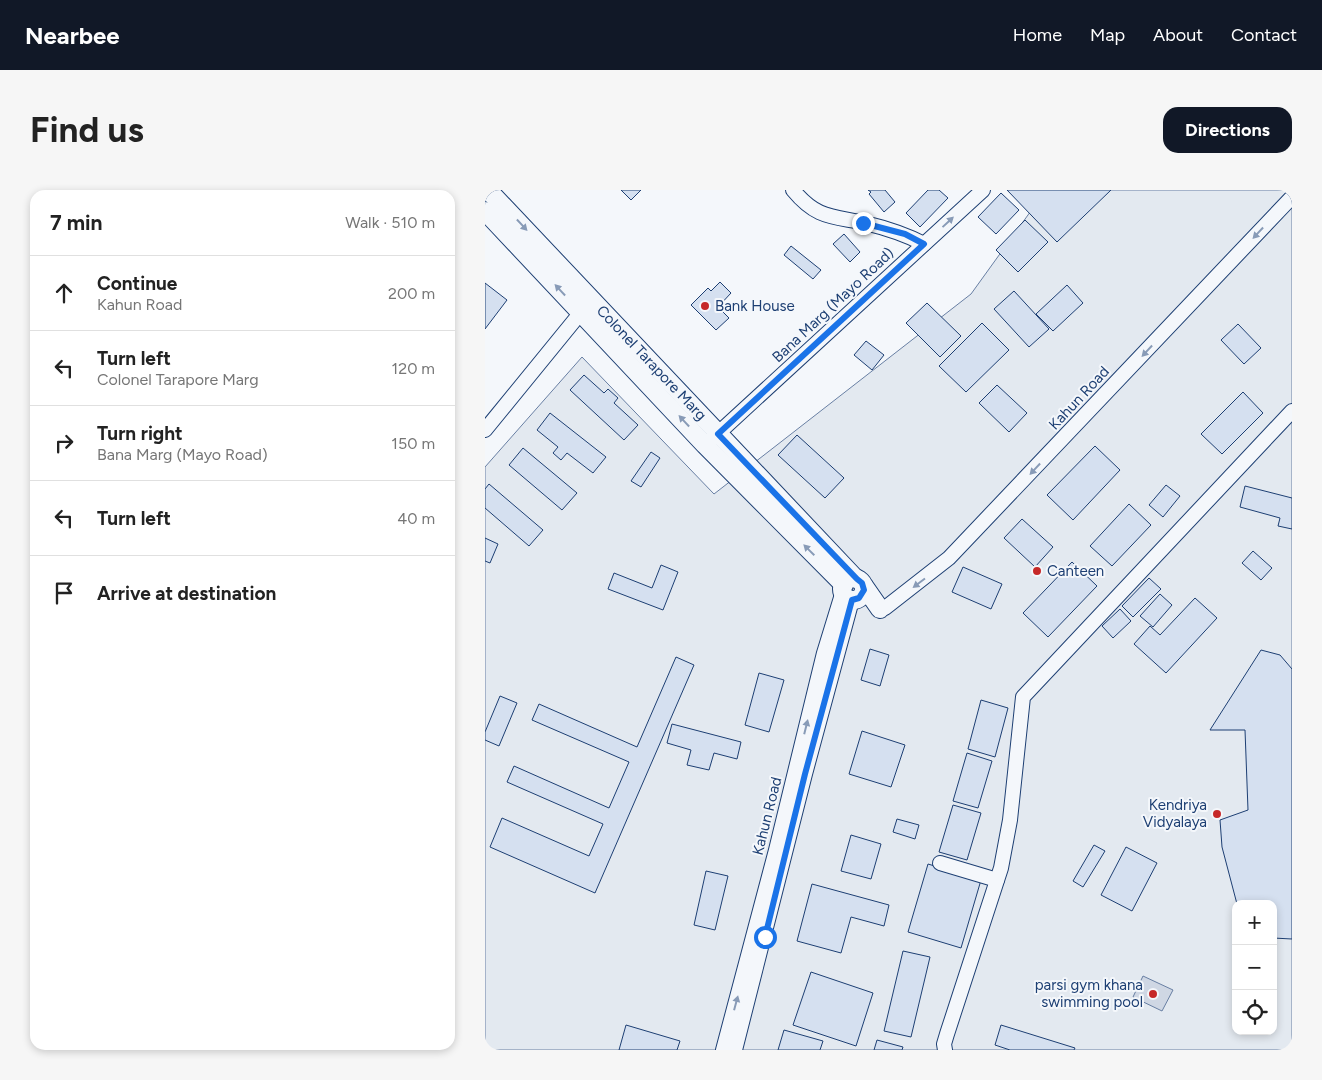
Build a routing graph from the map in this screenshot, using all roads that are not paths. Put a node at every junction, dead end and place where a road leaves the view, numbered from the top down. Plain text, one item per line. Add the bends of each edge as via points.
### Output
1 (488, 190) edge
2 (793, 190) edge
3 (983, 190) edge
4 (1292, 197) edge
5 (485, 211) edge
6 (924, 244) junction
7 (586, 306) junction
8 (1292, 411) edge
9 (485, 430) edge
10 (712, 439) junction
11 (853, 590) junction
12 (880, 609) joint
13 (941, 863) dead end
14 (997, 880) junction
15 (723, 1050) edge
16 (735, 1050) edge
17 (945, 1050) edge

1 -> 7 main road, Colonel Tarapore Marg
2 - 6 street via 817,212 905,234
6 -> 3 street, Bana Marg (Mayo Road)
4 -> 12 street, Kahun Road via 949,558
7 -> 5 main road, Colonel Tarapore Marg
6 - 10 street, Bana Marg (Mayo Road)
7 - 9 street
7 - 10 main road, Colonel Tarapore Marg
8 - 14 street via 1023,697 1010,820
10 - 11 main road, Colonel Tarapore Marg
11 - 12 main road
15 -> 11 street, Kahun Road via 824,654
11 - 16 street, Kahun Road
13 - 14 street
14 - 17 street via 947,1034

